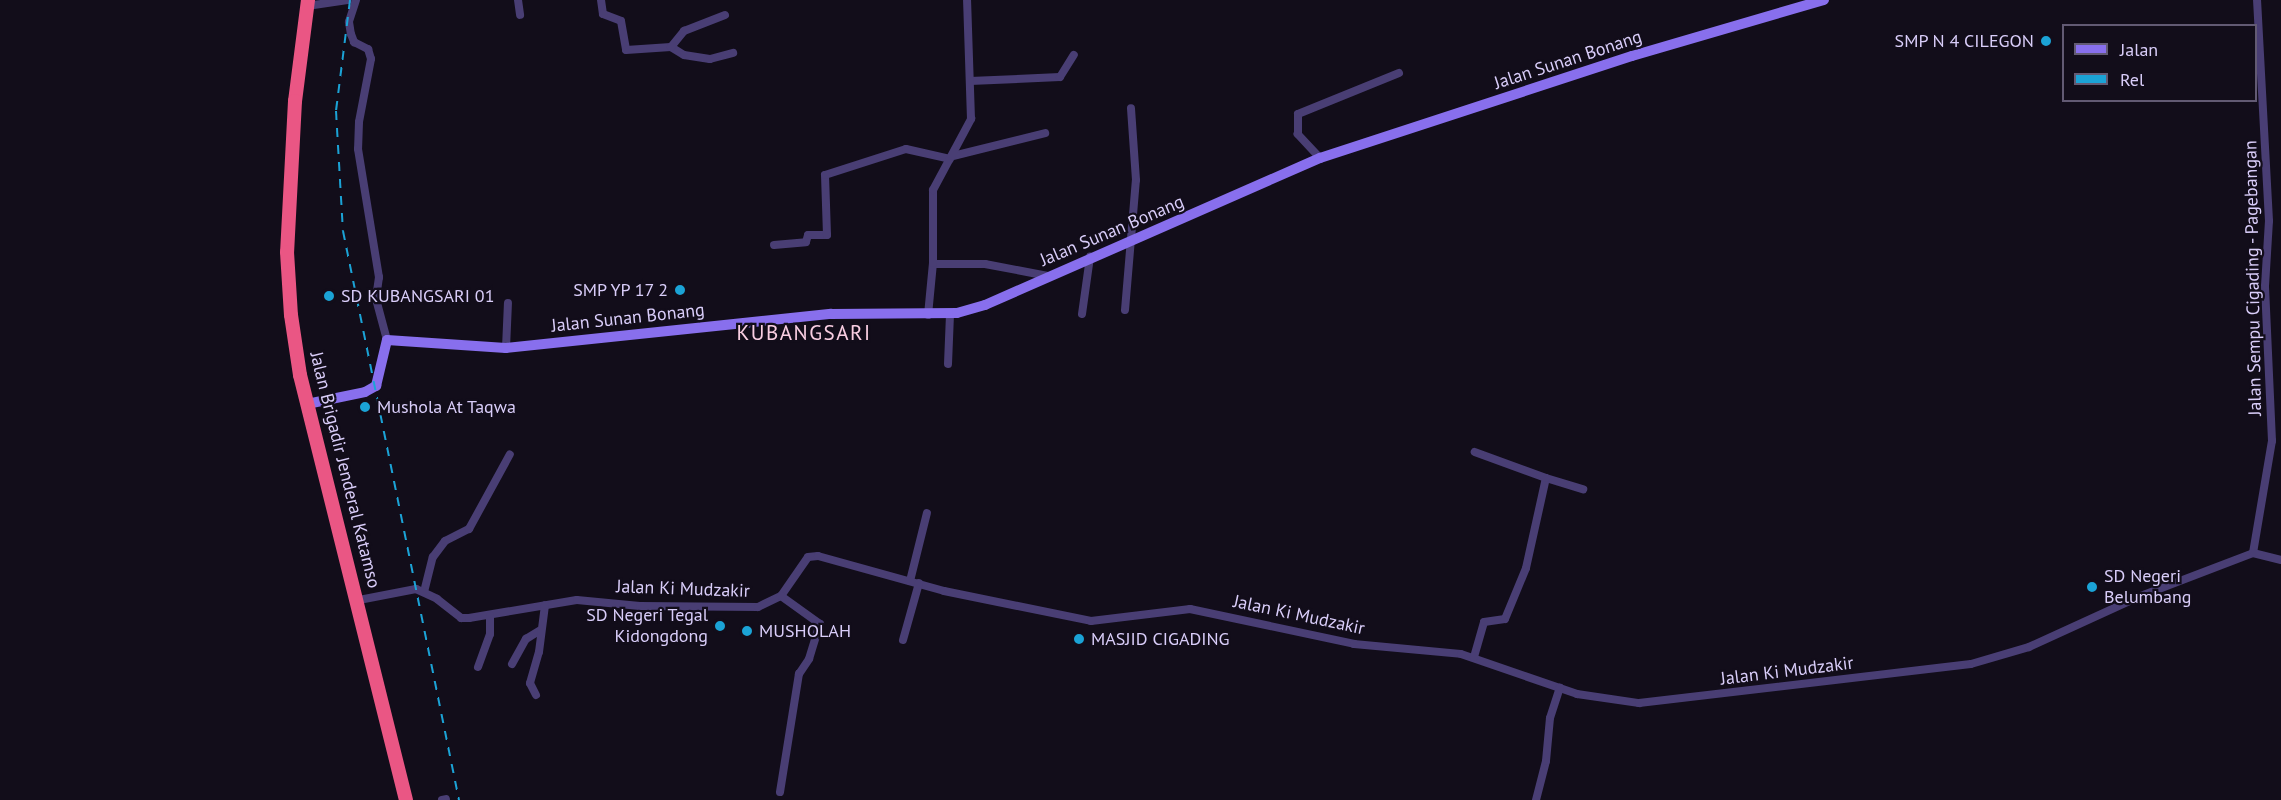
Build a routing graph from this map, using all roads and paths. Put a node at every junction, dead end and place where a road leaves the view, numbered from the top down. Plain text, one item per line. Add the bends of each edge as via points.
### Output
1 (348, 0) edge
2 (356, 0) edge
3 (518, 0) edge
4 (601, 0) edge
5 (967, 0) edge
6 (1824, 0) edge
7 (2257, 0) edge
8 (308, 3) edge
9 (520, 15) dead end
10 (725, 15) dead end
11 (671, 47) junction
12 (733, 53) dead end
13 (1074, 55) dead end
14 (1399, 73) dead end
15 (970, 81) junction
16 (1131, 108) dead end
17 (1046, 133) dead end
18 (952, 157) junction
19 (1320, 158) junction
20 (1130, 241) junction
21 (774, 245) dead end
22 (1090, 257) junction
23 (933, 264) junction
24 (1048, 276) junction
25 (508, 303) dead end
26 (1125, 310) dead end
27 (950, 314) junction
28 (1082, 314) dead end
29 (928, 315) junction
30 (387, 340) junction
31 (506, 348) junction
32 (948, 364) dead end
33 (307, 404) junction
34 (1475, 452) dead end
35 (510, 453) dead end
36 (1545, 478) junction
37 (1583, 489) dead end
38 (927, 513) dead end
39 (2253, 553) junction
40 (2281, 560) edge
41 (910, 581) junction
42 (920, 583) junction
43 (424, 592) junction
44 (781, 596) junction
45 (359, 600) junction
46 (545, 605) junction
47 (490, 616) junction
48 (539, 631) junction
49 (903, 640) dead end
50 (1474, 657) junction
51 (512, 663) dead end
52 (478, 667) dead end
53 (1560, 688) junction
54 (536, 695) dead end
55 (780, 792) dead end
56 (406, 800) edge
57 (1536, 800) edge

1 - 8 street
2 - 30 street via 349,22 351,34 354,42 368,50 371,59 358,149 379,277 376,299
3 - 9 street
4 - 11 street via 603,14 621,21 626,50
5 - 15 street
6 - 19 street, Jalan Sunan Bonang via 1632,56
7 - 39 street, Jalan Sempu Cigading - Pagebangan via 2269,220 2265,286 2272,441
8 - 33 highway, Jalan Brigadir Jenderal Katamso via 295,101 287,252 291,315
10 - 11 street via 684,31
11 - 12 street via 693,58 710,59
13 - 15 street via 1060,77
14 - 19 street via 1298,114 1299,134
15 - 18 street via 969,127
16 - 20 street via 1136,180
17 - 18 street
18 - 21 street via 906,149 825,175 827,234 808,235 804,242
18 - 23 street via 931,201
19 - 20 street, Jalan Sunan Bonang
20 - 22 street, Jalan Sunan Bonang
20 - 26 street
22 - 24 street, Jalan Sunan Bonang
22 - 28 street
23 - 24 street via 985,264
23 - 29 street
24 - 27 street, Jalan Sunan Bonang via 985,305
25 - 31 street
27 - 29 street, Jalan Sunan Bonang
27 - 32 street
29 - 31 street, Jalan Sunan Bonang via 831,314
30 - 31 street, Jalan Sunan Bonang
30 - 33 street via 376,386 365,392
33 - 45 highway, Jalan Brigadir Jenderal Katamso
34 - 36 street
35 - 43 street via 469,529 446,541 433,557
36 - 37 street
36 - 50 street via 1526,568 1505,619 1484,622
38 - 41 street
39 - 40 street
39 - 53 street, Jalan Ki Mudzakir via 2138,597 2029,647 1971,664 1658,702 1597,699
41 - 42 street, Jalan Ki Mudzakir
41 - 44 street, Jalan Ki Mudzakir via 812,556
42 - 49 street
42 - 50 street, Jalan Ki Mudzakir via 1091,621 1190,609 1354,644 1427,648
43 - 45 street via 410,590
43 - 47 street, Jalan Ki Mudzakir via 461,618
44 - 46 street, Jalan Ki Mudzakir via 758,607 640,606 589,600
44 - 55 street via 820,627 809,659 799,674
45 - 56 highway, Jalan Brigadir Jenderal Katamso
46 - 47 street, Jalan Ki Mudzakir
46 - 48 street
47 - 52 street via 490,633
48 - 51 street via 526,639
48 - 54 street via 540,652 530,683
50 - 53 street, Jalan Ki Mudzakir
53 - 57 street via 1550,718 1546,761

